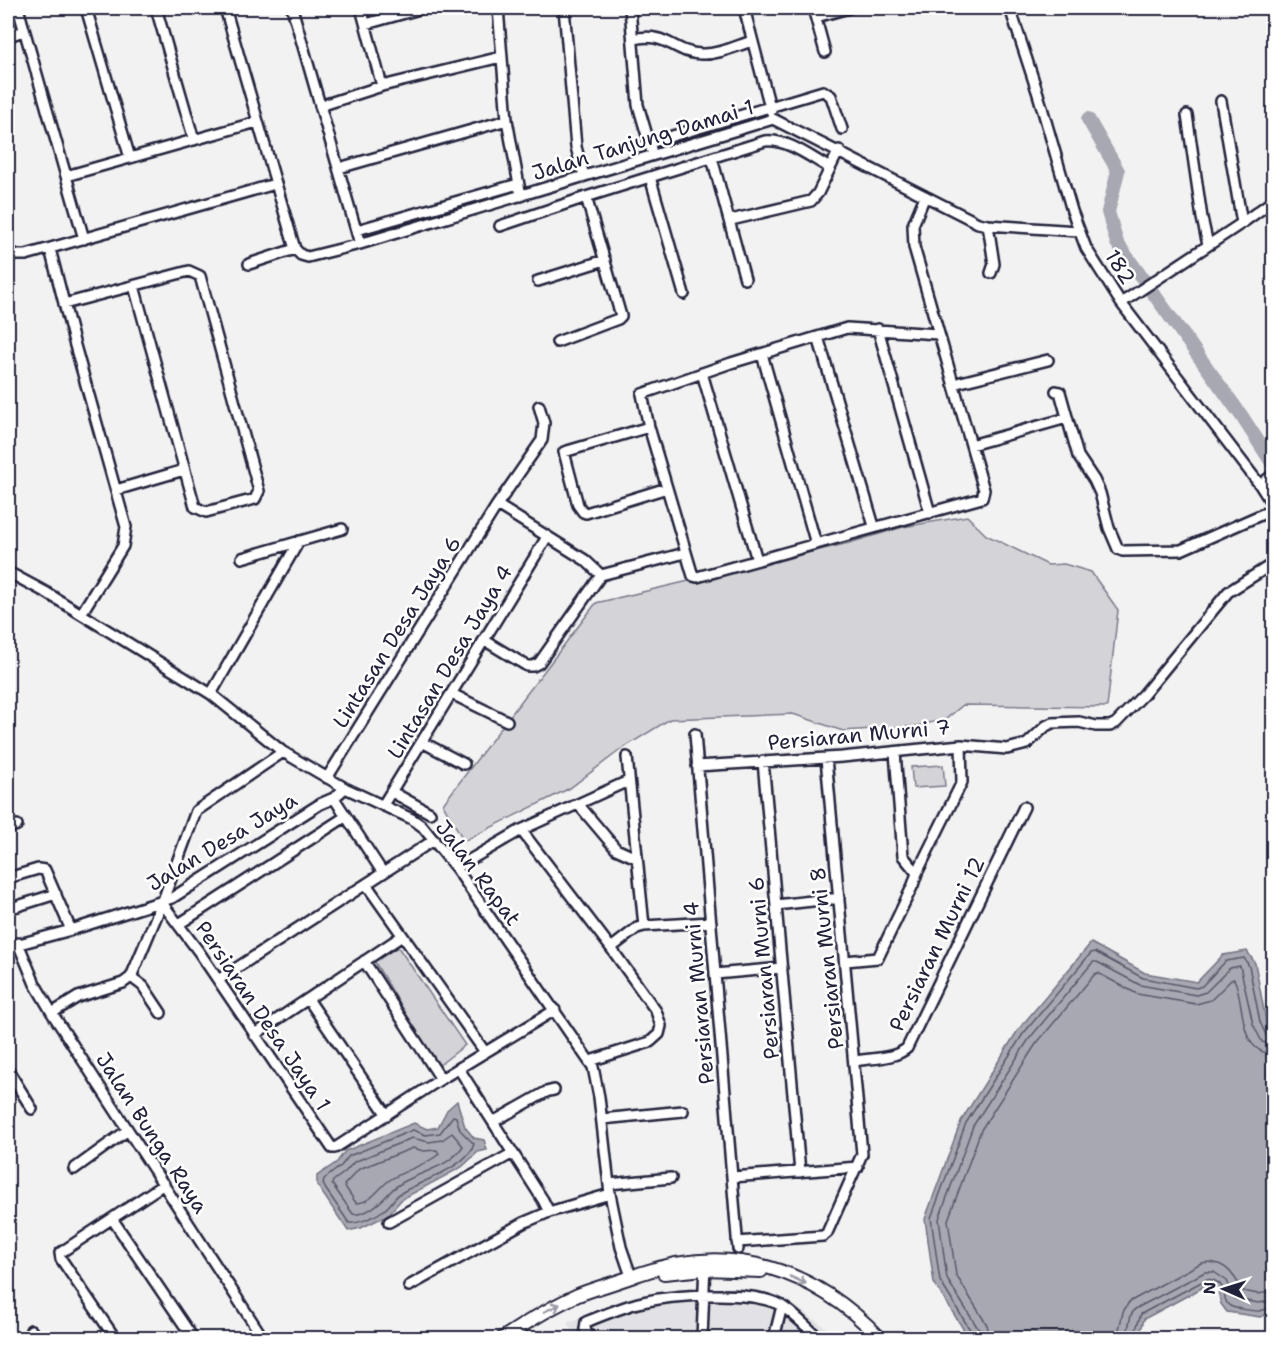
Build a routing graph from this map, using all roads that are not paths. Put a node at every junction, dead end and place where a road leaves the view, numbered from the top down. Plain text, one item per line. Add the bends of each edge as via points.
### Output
1 (18, 8) edge
2 (86, 8) edge
3 (156, 8) edge
4 (225, 8) edge
5 (292, 8) edge
6 (361, 8) edge
7 (423, 8) edge
8 (498, 8) edge
9 (564, 8) edge
10 (630, 8) edge
11 (744, 8) edge
12 (849, 8) edge
13 (1010, 8) edge
14 (814, 12) edge
15 (366, 24) junction
16 (24, 31) junction
17 (8, 36) edge
18 (633, 39) junction
19 (752, 41) junction
20 (825, 52) dead end
21 (501, 57) junction
22 (382, 86) junction
23 (1221, 101) dead end
24 (320, 106) junction
25 (770, 106) junction
26 (1187, 115) dead end
27 (773, 119) junction
28 (507, 120) junction
29 (257, 122) junction
30 (842, 129) dead end
31 (194, 140) junction
32 (649, 143) junction
33 (839, 150) junction
34 (652, 154) junction
35 (130, 158) junction
36 (712, 158) junction
37 (339, 168) junction
38 (830, 168) junction
39 (66, 176) junction
40 (584, 176) junction
41 (650, 177) junction
42 (275, 184) junction
43 (518, 184) junction
44 (521, 196) junction
45 (925, 196) junction
46 (586, 197) junction
47 (1274, 200) edge
48 (731, 220) junction
49 (1242, 223) junction
50 (988, 225) junction
51 (500, 226) dead end
52 (357, 230) junction
53 (1078, 231) junction
54 (84, 239) junction
55 (360, 244) junction
56 (1208, 245) junction
57 (50, 249) junction
58 (295, 249) junction
59 (8, 251) edge
60 (604, 260) junction
61 (249, 264) dead end
62 (991, 273) dead end
63 (746, 279) dead end
64 (537, 281) dead end
65 (134, 286) junction
66 (684, 294) dead end
67 (1121, 303) junction
68 (64, 304) junction
69 (878, 329) junction
70 (938, 334) junction
71 (818, 337) junction
72 (557, 342) dead end
73 (762, 354) junction
74 (1048, 360) dead end
75 (702, 373) junction
76 (954, 384) junction
77 (1056, 391) dead end
78 (539, 406) dead end
79 (1067, 418) junction
80 (650, 427) junction
81 (971, 445) junction
82 (184, 470) junction
83 (1273, 474) edge
84 (1260, 485) junction
85 (667, 488) junction
86 (116, 490) junction
87 (496, 505) junction
88 (1274, 508) edge
89 (930, 513) junction
90 (874, 526) junction
91 (342, 529) dead end
92 (547, 537) junction
93 (299, 541) junction
94 (816, 544) junction
95 (685, 553) junction
96 (242, 558) dead end
97 (757, 560) junction
98 (1274, 563) edge
99 (8, 572) edge
100 (601, 575) junction
101 (81, 614) junction
102 (484, 640) junction
103 (211, 694) junction
104 (452, 694) junction
105 (507, 721) dead end
106 (695, 734) dead end
107 (422, 742) junction
108 (961, 745) junction
109 (282, 752) junction
110 (895, 752) junction
111 (627, 757) dead end
112 (826, 758) junction
113 (763, 761) junction
114 (464, 764) dead end
115 (697, 766) junction
116 (327, 778) junction
117 (628, 781) junction
118 (345, 788) junction
119 (392, 792) junction
120 (334, 798) junction
121 (578, 804) junction
122 (383, 805) junction
123 (1024, 807) dead end
124 (430, 813) dead end
125 (345, 817) junction
126 (521, 830) junction
127 (434, 840) junction
128 (636, 858) junction
129 (456, 868) junction
130 (382, 873) junction
131 (917, 873) junction
132 (8, 878) edge
133 (366, 884) junction
134 (56, 894) junction
135 (839, 898) junction
136 (162, 903) junction
137 (776, 904) junction
138 (8, 909) edge
139 (711, 922) junction
140 (179, 924) junction
141 (644, 926) junction
142 (71, 930) junction
143 (402, 936) junction
144 (18, 943) junction
145 (8, 947) edge
146 (611, 948) junction
147 (364, 961) junction
148 (845, 961) junction
149 (782, 968) junction
150 (715, 974) junction
151 (131, 977) junction
152 (218, 980) junction
153 (308, 999) junction
154 (555, 1010) junction
155 (51, 1013) junction
156 (161, 1013) dead end
157 (254, 1035) junction
158 (484, 1052) junction
159 (590, 1061) junction
160 (855, 1061) junction
161 (8, 1070) edge
162 (459, 1070) junction
163 (441, 1079) junction
164 (554, 1090) dead end
165 (33, 1109) dead end
166 (683, 1111) dead end
167 (387, 1115) junction
168 (602, 1119) junction
169 (493, 1122) junction
170 (128, 1130) junction
171 (513, 1153) junction
172 (858, 1167) junction
173 (74, 1169) dead end
174 (800, 1172) junction
175 (732, 1177) junction
176 (671, 1178) dead end
177 (164, 1185) junction
178 (609, 1189) junction
179 (549, 1212) junction
180 (113, 1220) junction
181 (389, 1222) dead end
182 (737, 1246) junction
183 (707, 1263) junction
184 (772, 1269) junction
185 (635, 1275) junction
186 (409, 1286) dead end
187 (703, 1295) junction
188 (782, 1306) junction
189 (874, 1336) edge
190 (115, 1338) edge
191 (193, 1338) edge
192 (262, 1338) edge
193 (502, 1338) edge
194 (589, 1338) edge
195 (702, 1338) edge
196 (774, 1338) edge
197 (819, 1338) edge

1 - 16 street
2 - 35 street
3 - 31 street
4 - 29 street
5 - 24 street
6 - 15 street
7 - 15 street
8 - 21 street
9 - 40 street via 576,147
10 - 18 street
11 - 19 street
12 - 14 street
13 - 53 street, 182
14 - 20 street
15 - 22 street
16 - 17 street
16 - 39 street
18 - 19 street via 656,36 705,54
18 - 32 street via 639,115
19 - 25 street
21 - 22 street
21 - 28 street
22 - 24 street
23 - 49 street
24 - 37 street
25 - 27 street
25 - 30 street via 828,93
25 - 32 street
26 - 56 street
27 - 33 street, Jalan Tanjung Damai 1
27 - 34 street, Jalan Tanjung Damai 1
28 - 37 street
28 - 43 street
29 - 31 street
29 - 42 street
31 - 35 street
32 - 34 street
33 - 38 street
33 - 45 street, Jalan Tanjung Damai 1
34 - 40 street, Jalan Tanjung Damai 1
35 - 39 street
36 - 38 street via 772,140
36 - 41 street
36 - 48 street
37 - 52 street
38 - 48 street via 811,201
39 - 54 street
40 - 44 street, Jalan Tanjung Damai 1
41 - 46 street
41 - 66 street
42 - 54 street
42 - 58 street
43 - 44 street
43 - 52 street
44 - 55 street, Jalan Tanjung Damai 1
45 - 50 street, Jalan Tanjung Damai 1
45 - 70 street via 912,232
46 - 51 street
46 - 60 street
47 - 49 street
48 - 63 street
49 - 56 street
50 - 53 street, Jalan Tanjung Damai 1
50 - 62 street via 994,264
52 - 55 street
53 - 67 street, 182
54 - 57 street
55 - 58 street, Jalan Tanjung Damai 1 via 308,256
56 - 67 street
57 - 59 street via 22,256
57 - 68 street
58 - 61 street
60 - 64 street
60 - 72 street via 620,318
65 - 68 street
65 - 82 street
65 - 82 street via 189,271 201,278 259,491 255,499 203,512 195,507
67 - 84 street, 182
68 - 86 street
69 - 70 street
69 - 71 street via 847,328
69 - 89 street
70 - 76 street
71 - 73 street
71 - 90 street
73 - 75 street
73 - 94 street
74 - 76 street
75 - 80 street via 643,393
75 - 97 street
76 - 81 street
77 - 79 street via 1060,392
78 - 87 street, Lintasan Desa Jaya 6 via 544,423 542,440
79 - 81 street
79 - 88 street via 1077,456 1100,493 1118,549 1181,550
80 - 85 street
80 - 85 street via 564,452 578,505 586,513
81 - 89 street via 984,490 980,500
82 - 86 street
83 - 84 street
84 - 88 street, 182
85 - 95 street
86 - 101 street via 126,527 123,546
87 - 92 street
87 - 116 street, Lintasan Desa Jaya 6
89 - 90 street
90 - 94 street
91 - 93 street
92 - 100 street via 585,560
92 - 102 street, Lintasan Desa Jaya 4
93 - 96 street
93 - 103 street
94 - 97 street
95 - 97 street via 693,576 697,577
95 - 100 street
98 - 108 street, Persiaran Murni 7 via 1228,592 1116,723 1103,727 1079,722 1052,723 1023,746 1007,749
99 - 101 street, Jalan Rapat
100 - 102 street via 539,663 526,666
101 - 103 street, Jalan Rapat
102 - 104 street, Lintasan Desa Jaya 4
103 - 109 street, Jalan Rapat
104 - 105 street
104 - 107 street, Lintasan Desa Jaya 4
106 - 115 street, Persiaran Murni 4
107 - 114 street
107 - 119 street, Lintasan Desa Jaya 4
108 - 110 street, Persiaran Murni 7
108 - 131 street via 962,782
109 - 116 street, Jalan Rapat
109 - 136 street via 196,811
110 - 112 street, Persiaran Murni 7
110 - 131 street via 903,856
111 - 117 street
112 - 113 street, Persiaran Murni 7
112 - 135 street, Persiaran Murni 8
113 - 115 street, Persiaran Murni 7
113 - 137 street, Persiaran Murni 6
115 - 139 street, Persiaran Murni 4
116 - 118 street, Jalan Rapat
117 - 121 street
117 - 128 street
118 - 120 street, Jalan Desa Jaya
118 - 122 street, Jalan Rapat
119 - 122 street, Lintasan Desa Jaya 4
119 - 124 street
120 - 125 street
120 - 136 street, Jalan Desa Jaya
121 - 126 street
121 - 128 street via 616,849
122 - 127 street, Jalan Rapat via 412,819
123 - 160 street, Persiaran Murni 12 via 907,1048
125 - 130 street
125 - 140 street
126 - 129 street
126 - 146 street
127 - 129 street, Jalan Rapat
127 - 130 street
128 - 141 street
129 - 154 street, Jalan Rapat
130 - 133 street
131 - 148 street via 878,958
132 - 134 street via 41,868
133 - 143 street
133 - 152 street
134 - 138 street
134 - 142 street
135 - 137 street
135 - 148 street, Persiaran Murni 8
136 - 140 street, Persiaran Desa Jaya 1
136 - 142 street, Jalan Desa Jaya
136 - 151 street
137 - 149 street, Persiaran Murni 6
139 - 141 street
139 - 150 street, Persiaran Murni 4
140 - 152 street, Persiaran Desa Jaya 1
141 - 146 street
142 - 144 street, Jalan Desa Jaya
143 - 147 street
143 - 158 street
144 - 145 street, Jalan Desa Jaya
144 - 155 street, Jalan Bunga Raya
146 - 159 street via 656,1011 661,1026 650,1042
147 - 153 street
147 - 163 street
148 - 160 street, Persiaran Murni 8
149 - 150 street
149 - 174 street, Persiaran Murni 6
150 - 175 street, Persiaran Murni 4
151 - 155 street via 78,997
151 - 156 street
152 - 157 street, Persiaran Desa Jaya 1
153 - 157 street
153 - 167 street
154 - 158 street
154 - 159 street, Jalan Rapat
155 - 170 street, Jalan Bunga Raya
157 - 167 street, Persiaran Desa Jaya 1 via 331,1148
158 - 162 street
159 - 168 street, Jalan Rapat
160 - 172 street, Persiaran Murni 8 via 862,1154
161 - 165 street
162 - 163 street
162 - 169 street
163 - 167 street
164 - 169 street
166 - 168 street
168 - 178 street, Jalan Rapat
169 - 171 street
170 - 173 street
170 - 177 street, Jalan Bunga Raya
171 - 179 street
171 - 181 street
172 - 174 street
172 - 182 street via 823,1236
174 - 175 street
175 - 182 street, Persiaran Murni 4
176 - 178 street
177 - 180 street
177 - 192 street, Jalan Bunga Raya
178 - 179 street
178 - 185 street, Jalan Rapat via 621,1247
179 - 186 street
180 - 190 street via 60,1253 60,1257
180 - 191 street
182 - 183 main road via 734,1256
182 - 184 main road via 743,1256
183 - 184 main road via 746,1261
183 - 185 main road via 669,1265
183 - 187 street
184 -> 189 main road via 833,1297
193 -> 185 main road via 568,1300
187 - 188 street via 754,1298
187 - 194 street via 640,1303 608,1313 586,1322
187 - 195 street
188 - 196 street
188 - 197 street

